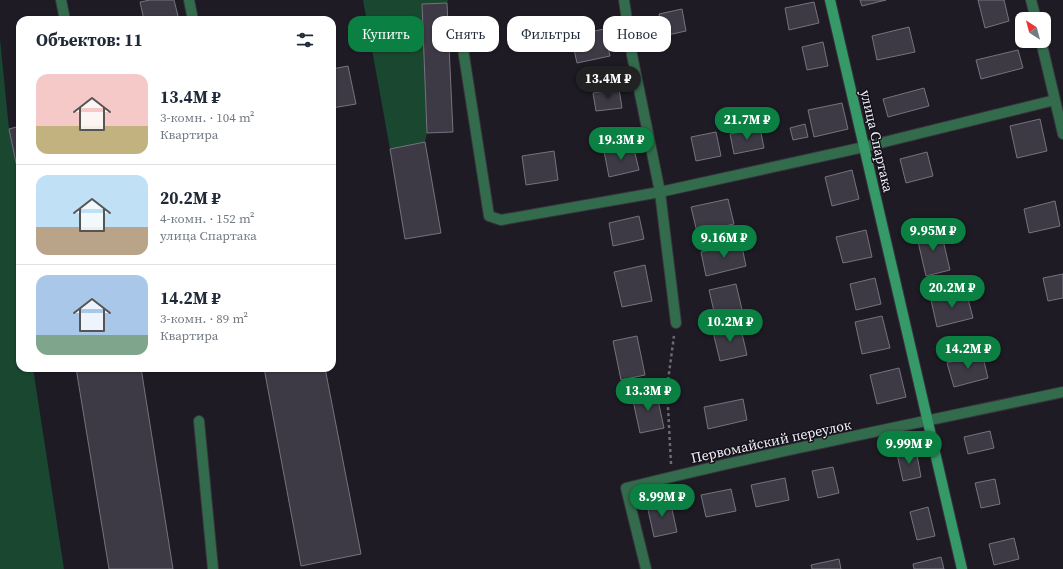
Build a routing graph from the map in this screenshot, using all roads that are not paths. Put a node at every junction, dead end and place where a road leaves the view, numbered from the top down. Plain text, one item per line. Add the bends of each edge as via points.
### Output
1 (61, 0) edge
2 (189, 0) edge
3 (624, 0) edge
4 (830, 0) edge
5 (1031, 0) edge
6 (1034, 12) edge
7 (64, 16) edge
8 (192, 16) edge
9 (1043, 48) edge
10 (463, 52) edge
11 (1055, 100) junction
12 (1063, 134) edge
13 (864, 147) junction
14 (660, 192) junction
15 (676, 324) road end
16 (1063, 392) edge
17 (927, 420) junction
18 (199, 422) dead end
19 (213, 569) edge
20 (646, 569) edge
21 (962, 569) edge

1 - 7 street
2 - 8 street
3 - 14 street via 632,55
4 - 13 street, улица Спартака
5 - 6 street
9 - 11 street
10 - 14 street via 489,216 501,220
11 - 12 street
11 - 13 street
13 - 14 street
13 - 17 street, улица Спартака
14 - 15 street
16 - 17 street, Первомайский переулок
17 - 20 street, Первомайский переулок via 626,488
17 - 21 street, улица Спартака
18 - 19 street

